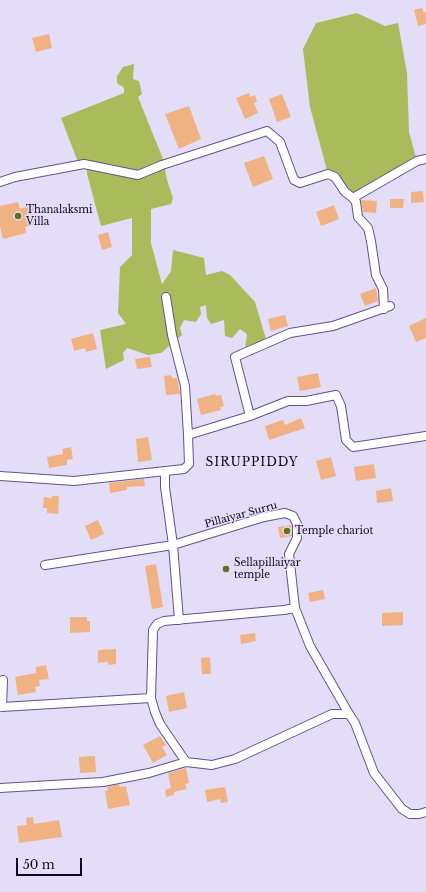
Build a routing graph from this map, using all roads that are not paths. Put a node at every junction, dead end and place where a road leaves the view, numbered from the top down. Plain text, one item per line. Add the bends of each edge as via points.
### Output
1 (426, 159) edge
2 (0, 182) edge
3 (353, 198) junction
4 (166, 296) dead end
5 (250, 416) junction
6 (188, 435) junction
7 (426, 436) edge
8 (165, 471) junction
9 (0, 476) edge
10 (173, 545) junction
11 (45, 565) dead end
12 (296, 608) junction
13 (179, 620) junction
14 (2, 680) dead end
15 (151, 698) junction
16 (349, 714) junction
17 (186, 762) junction
18 (0, 788) edge
19 (426, 812) edge

1 - 3 street via 417,161
2 - 3 street via 84,164 138,175 266,131 280,142 294,180 300,183 328,174 335,177 345,192
3 - 5 street via 358,217 368,228 376,275 383,289 387,308 333,326 290,333 235,358
4 - 6 street via 172,335 185,386
5 - 6 street
5 - 7 street via 288,401 306,402 336,395 341,406 346,440 353,447
6 - 8 street via 189,464 184,469
8 - 9 street via 74,481
8 - 10 street
10 - 11 street, Pillaiyar Surru
10 - 12 street, Pillaiyar Surru via 264,517 285,513 293,516 297,524 297,538 289,554
10 - 13 street
12 - 13 street
12 - 16 street, Pillaiyar Surru via 310,646
13 - 15 street via 164,621 157,624 153,630
14 - 15 street via 2,707
15 - 17 street via 160,724
16 - 17 street via 332,714 235,759 212,765
16 - 19 street, Pillaiyar Surru via 355,723 374,773 402,809 410,814
17 - 18 street via 149,773 103,782

